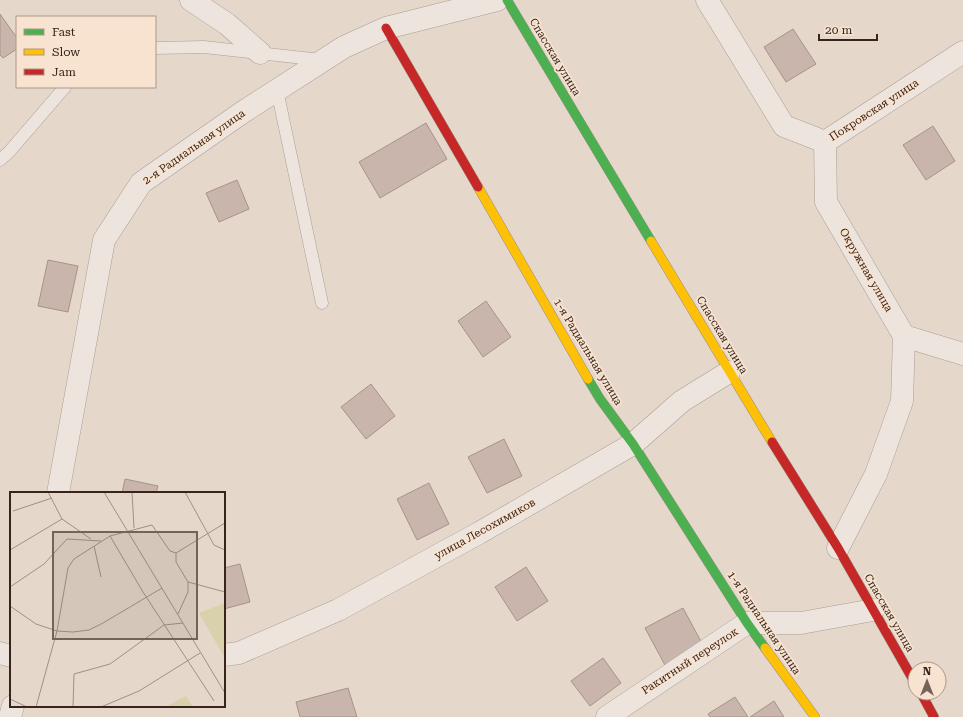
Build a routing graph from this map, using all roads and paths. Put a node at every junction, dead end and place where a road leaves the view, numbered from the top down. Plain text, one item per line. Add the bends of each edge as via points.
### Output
1 (190, 0) edge
2 (497, 0) edge
3 (507, 0) edge
4 (707, 0) edge
5 (386, 28) junction
6 (156, 48) edge
7 (963, 52) edge
8 (260, 53) junction
9 (324, 60) junction
10 (63, 88) edge
11 (277, 90) junction
12 (825, 142) junction
13 (0, 160) edge
14 (322, 303) dead end
15 (904, 336) junction
16 (963, 354) edge
17 (729, 372) junction
18 (633, 444) junction
19 (58, 492) edge
20 (838, 548) junction
21 (873, 610) junction
22 (747, 623) junction
23 (0, 653) edge
24 (225, 655) edge
25 (10, 656) edge
26 (907, 669) edge
27 (925, 701) edge
28 (13, 707) edge
29 (10, 717) edge
30 (607, 717) edge
31 (815, 717) edge
32 (934, 717) edge

1 - 8 street via 227,24
2 - 5 street, 2-я Радиальная улица
3 - 17 street, Спасская улица
4 - 12 street, Покровская улица via 784,126
5 - 9 street, 2-я Радиальная улица via 344,47
5 - 18 street, 1-я Радиальная улица via 600,400
6 - 8 lane via 204,47
7 - 12 street, Покровская улица
8 - 9 lane
9 - 11 street, 2-я Радиальная улица
10 - 13 lane
11 - 14 lane
11 - 19 street, 2-я Радиальная улица via 141,183 104,240
12 - 15 street, Окружная улица via 826,202
15 - 16 street
15 - 20 street via 902,401 876,474
17 - 18 street, улица Лесохимиков via 682,401
17 - 20 street, Спасская улица
18 - 22 street, 1-я Радиальная улица
18 - 24 street, улица Лесохимиков via 479,534 338,610 239,653
20 - 21 street, Спасская улица
21 - 22 street, Ракитный переулок via 801,623
21 - 26 street, Спасская улица
22 - 30 street, Ракитный переулок
22 - 31 street, 1-я Радиальная улица
23 - 25 street
27 - 32 street
28 - 29 street

